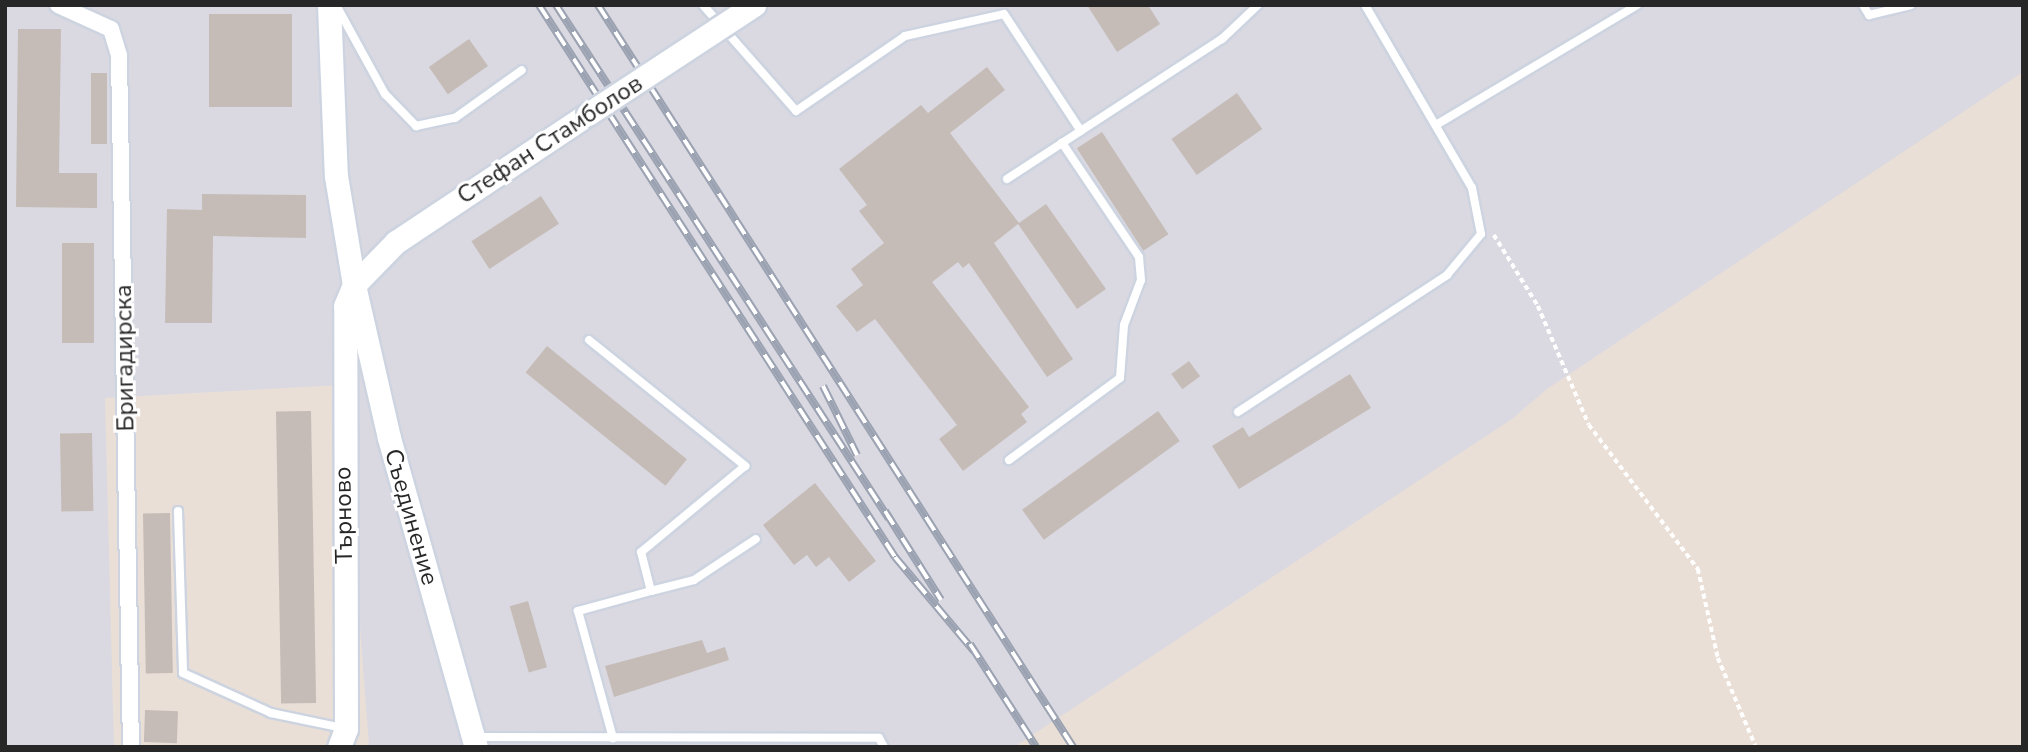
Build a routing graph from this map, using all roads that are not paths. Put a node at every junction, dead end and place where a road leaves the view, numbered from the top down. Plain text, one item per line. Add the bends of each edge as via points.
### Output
1 (58, 5) edge
2 (329, 5) edge
3 (337, 5) edge
4 (703, 5) edge
5 (754, 5) edge
6 (1258, 5) edge
7 (1365, 5) edge
8 (1637, 5) edge
9 (1863, 5) edge
10 (1911, 5) edge
11 (522, 70) dead end
12 (1436, 125) junction
13 (1081, 131) junction
14 (1062, 143) junction
15 (1007, 179) dead end
16 (354, 285) junction
17 (589, 340) dead end
18 (1238, 412) dead end
19 (1009, 460) dead end
20 (178, 511) dead end
21 (756, 539) dead end
22 (651, 591) junction
23 (613, 738) junction
24 (345, 741) edge
25 (475, 742) edge
26 (702, 743) edge
27 (131, 747) edge
28 (884, 747) edge

1 - 27 street, Бригадирска via 111,29 118,48
2 - 16 street, Съединение via 336,176
3 - 11 lane via 384,94 416,125 455,118
4 - 13 lane via 796,111 905,36 1004,14
5 - 16 street, Стефан Стамболов, bridge via 396,242
6 - 13 lane via 1222,39
7 - 12 lane
8 - 12 lane
9 - 10 lane via 1869,15
12 - 18 lane via 1482,216 1478,244 1447,275
13 - 14 lane
14 - 15 lane
14 - 19 lane via 1139,257 1141,280 1124,325 1120,378
16 - 24 street, Търново via 341,354
16 - 25 street, Съединение via 389,438
17 - 22 lane via 745,466 641,552
20 - 24 lane via 183,673
21 - 22 lane via 694,580
22 - 23 lane via 578,611
23 - 25 lane
23 - 26 lane
26 - 28 lane via 878,738

